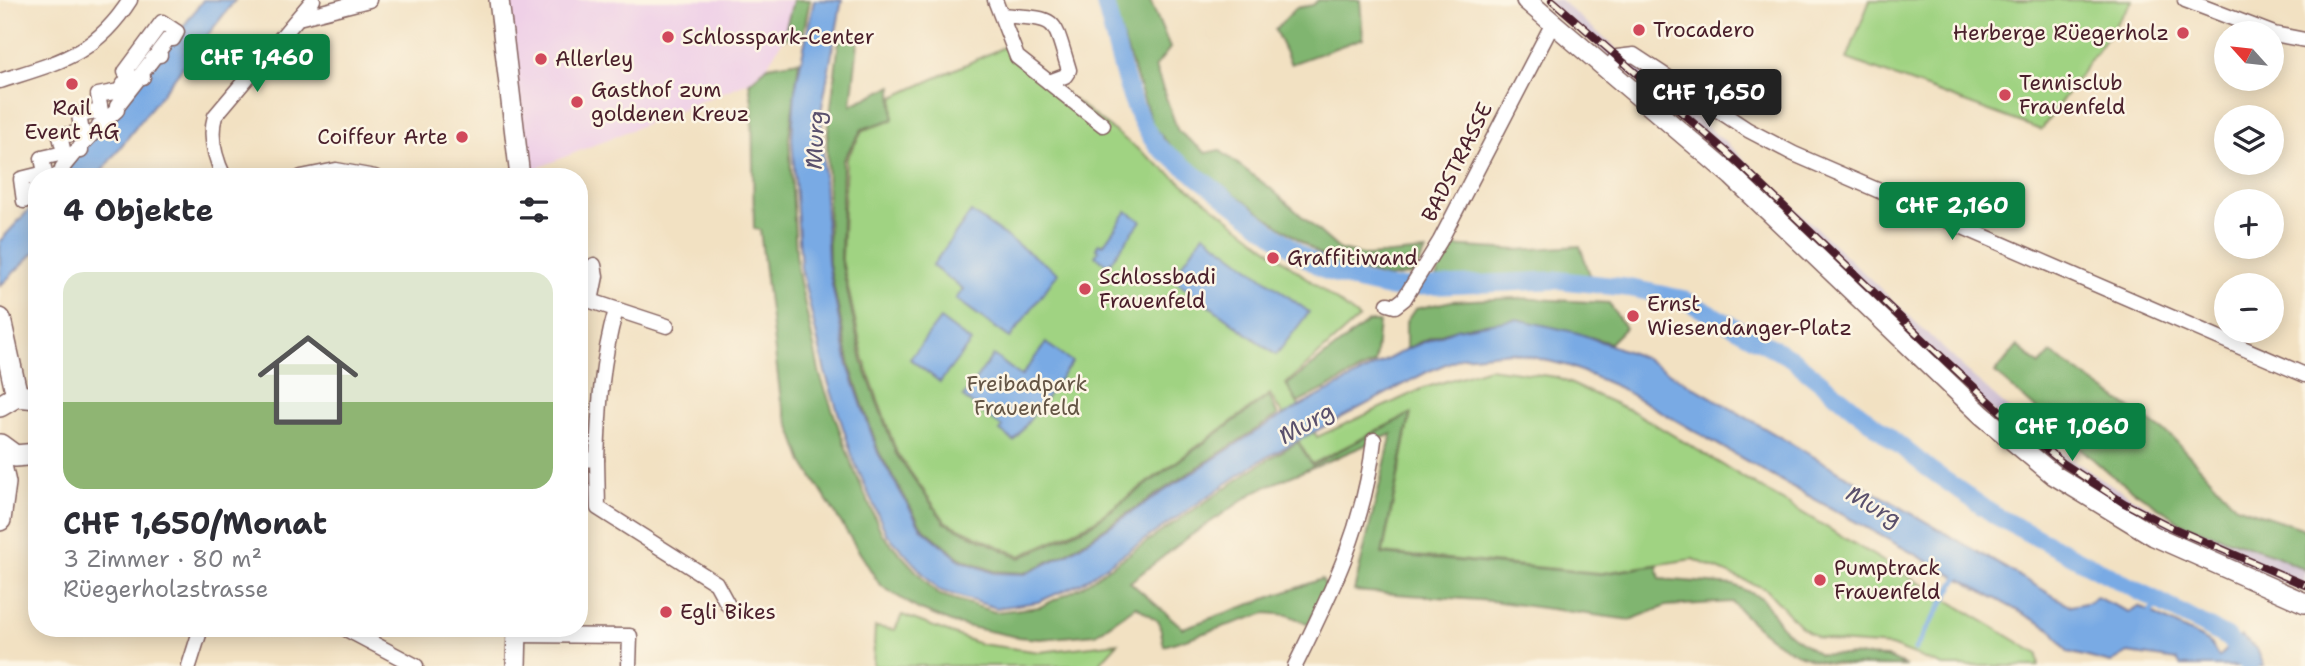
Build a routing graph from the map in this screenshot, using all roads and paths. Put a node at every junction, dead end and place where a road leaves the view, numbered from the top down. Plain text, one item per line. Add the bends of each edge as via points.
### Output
1 (130, 0) edge
2 (313, 0) edge
3 (369, 0) edge
4 (499, 0) edge
5 (995, 0) edge
6 (1526, 0) edge
7 (2185, 0) edge
8 (1002, 15) junction
9 (302, 17) junction
10 (1552, 25) junction
11 (2305, 40) edge
12 (1608, 69) junction
13 (0, 80) edge
14 (1049, 82) junction
15 (1103, 125) dead end
16 (44, 168) edge
17 (62, 168) edge
18 (220, 168) edge
19 (515, 168) edge
20 (28, 177) edge
21 (28, 197) edge
22 (594, 265) dead end
23 (1388, 304) dead end
24 (616, 310) junction
25 (0, 320) edge
26 (667, 326) dead end
27 (2305, 362) edge
28 (2298, 372) edge
29 (18, 400) edge
30 (1374, 440) dead end
31 (0, 445) edge
32 (28, 456) edge
33 (28, 460) edge
34 (588, 460) edge
35 (597, 460) junction
36 (0, 461) edge
37 (5, 483) junction
38 (0, 520) edge
39 (2305, 603) edge
40 (728, 605) dead end
41 (588, 635) edge
42 (198, 637) edge
43 (361, 637) edge
44 (517, 637) edge
45 (189, 666) edge
46 (416, 666) edge
47 (516, 666) edge
48 (629, 666) edge
49 (1295, 666) edge

1 - 13 street via 111,27 86,50
2 - 9 street
3 - 9 street
4 - 19 main road
5 - 8 street
6 - 10 main road
7 - 11 street via 2274,34
8 - 14 street via 1017,57
8 - 14 street via 1046,19 1056,26 1069,70
9 - 18 street via 215,116 213,143
10 - 12 main road
10 - 23 street, BADSTRASSE via 1446,231 1411,288 1395,306
12 - 28 street via 1617,58 1634,55 1794,154
12 - 39 main road via 1732,176 1982,415 2054,475 2154,536
14 - 15 street
16 - 17 street via 42,158 64,153 60,136 82,132 79,115 101,111 97,95 119,91 130,75 125,72 162,22 177,32 117,110
20 - 21 street via 21,178 24,201
22 - 24 street via 591,301
24 - 26 street
24 - 35 street via 605,346
25 - 29 main road
27 - 28 street
30 - 49 street via 1368,493 1359,522 1343,567
31 - 32 main road via 8,453
33 - 37 main road
34 - 35 street
35 - 40 street via 598,508 716,583
36 - 37 main road
37 - 38 main road
41 - 48 street via 630,636
42 - 45 street
43 - 46 street
44 - 47 main road

